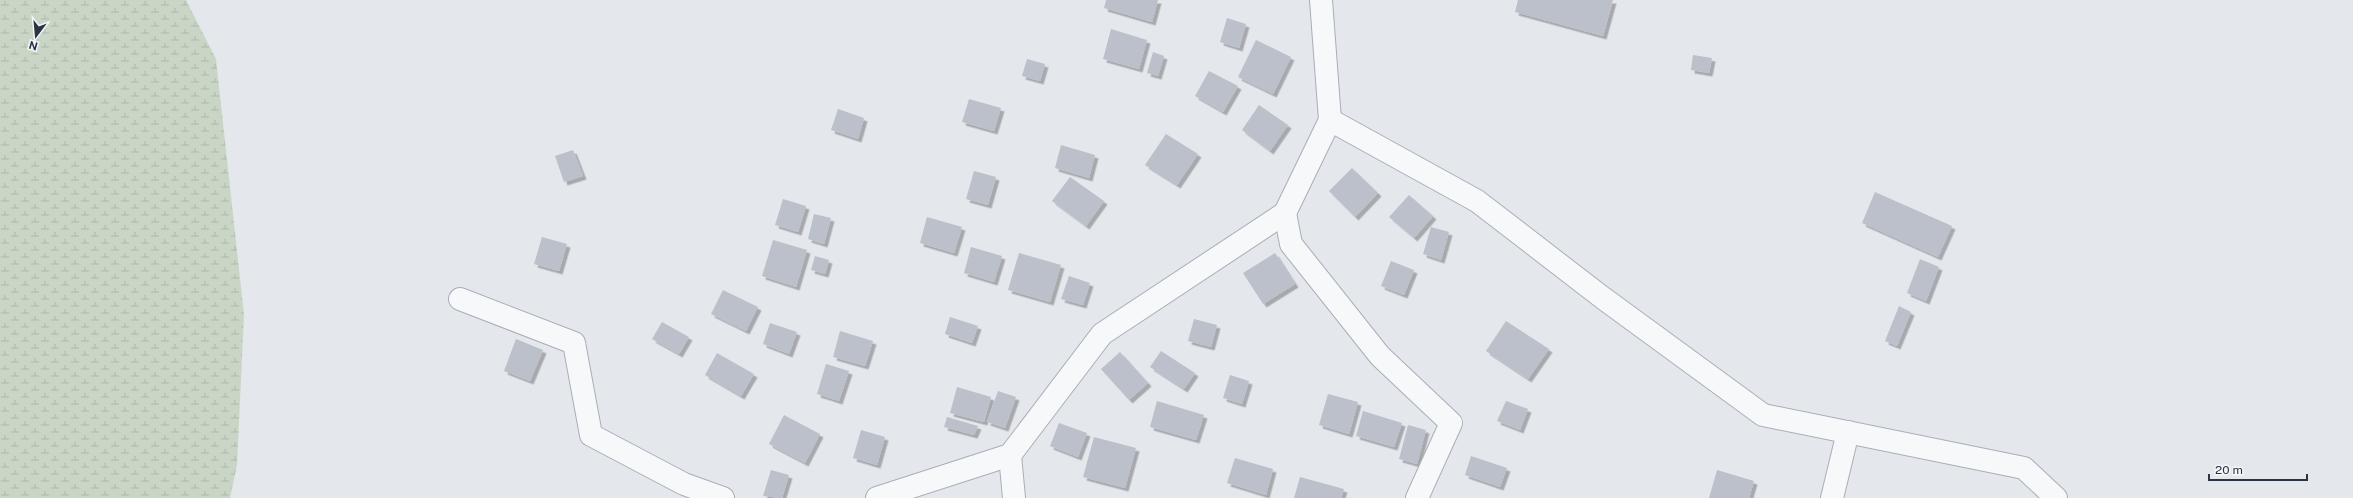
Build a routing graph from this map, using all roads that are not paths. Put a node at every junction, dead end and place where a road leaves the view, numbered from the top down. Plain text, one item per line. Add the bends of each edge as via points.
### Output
1 (1321, 0) edge
2 (1330, 120) junction
3 (1285, 212) junction
4 (460, 299) dead end
5 (1848, 432) junction
6 (1010, 455) junction
7 (723, 498) edge
8 (877, 498) edge
9 (1014, 498) edge
10 (1417, 498) edge
11 (1832, 498) edge
12 (2056, 498) edge

1 - 2 street
2 - 3 street
2 - 5 street via 1477,201 1602,298 1763,414
3 - 6 street via 1102,334
3 - 10 street via 1291,244 1380,356 1451,423
4 - 7 street via 574,343 591,435 684,484
5 - 11 street
5 - 12 street via 2024,468
6 - 8 street
6 - 9 street

